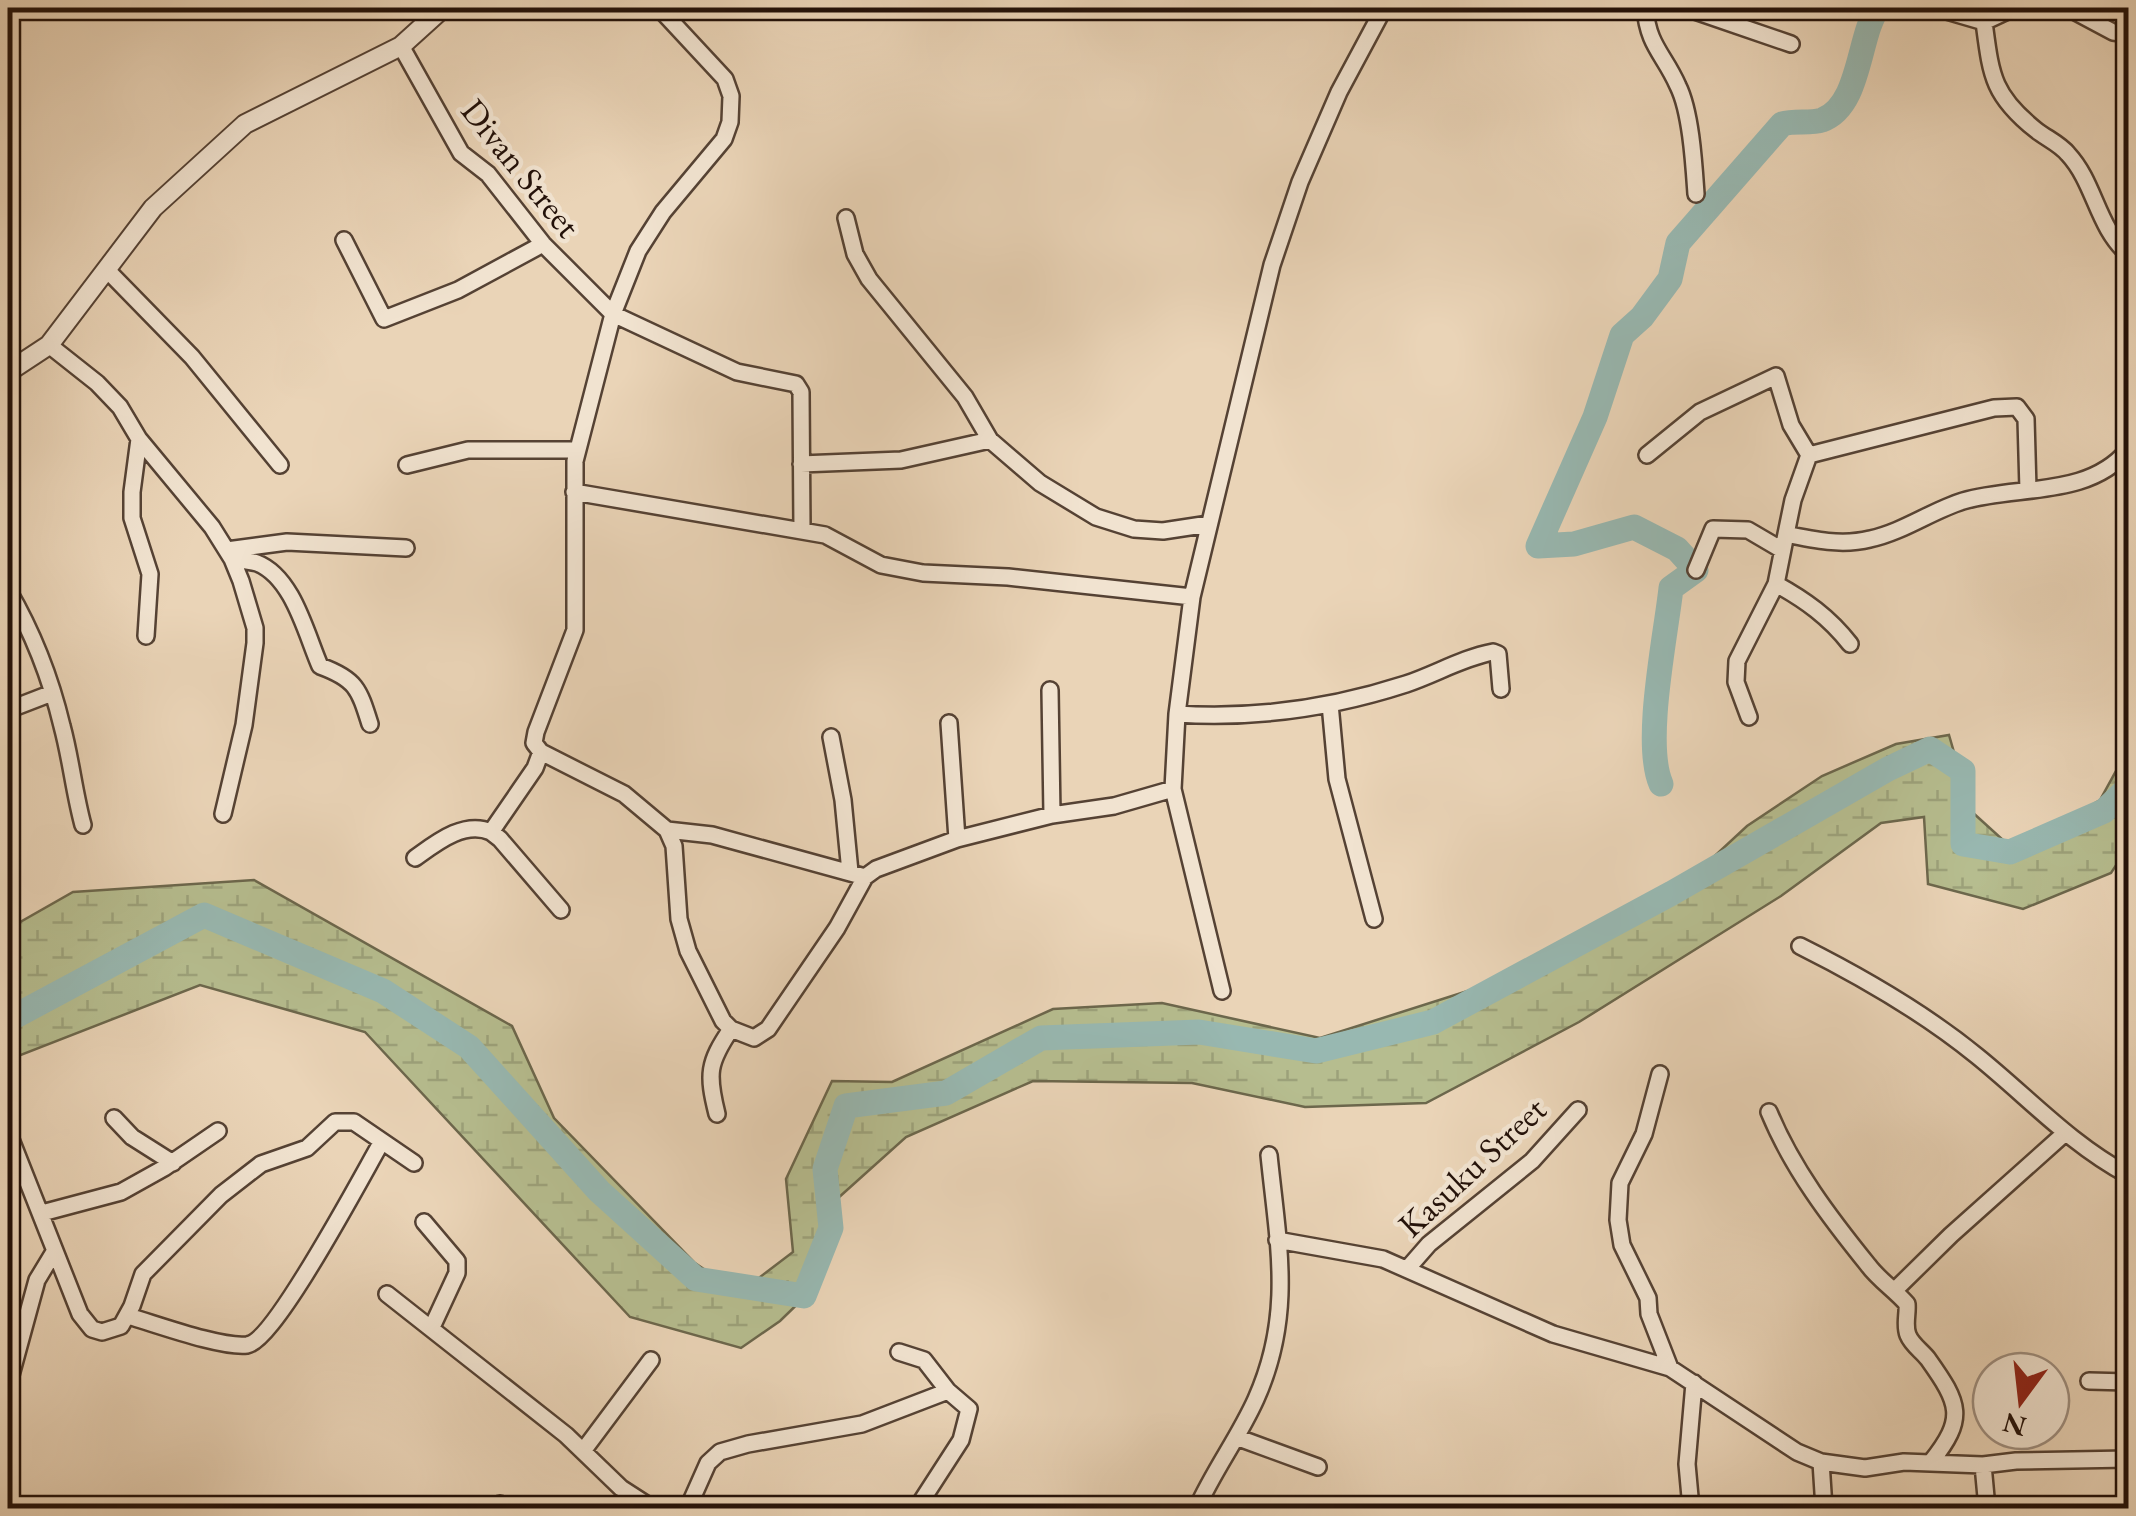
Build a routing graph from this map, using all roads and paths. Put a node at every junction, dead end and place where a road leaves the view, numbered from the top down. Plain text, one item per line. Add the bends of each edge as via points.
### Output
1 (443, 8) edge
2 (659, 8) edge
3 (1384, 8) edge
4 (1645, 8) edge
5 (1686, 8) edge
6 (1936, 8) edge
7 (2014, 8) edge
8 (2068, 8) edge
9 (1984, 22) junction
10 (2128, 34) edge
11 (1791, 44) dead end
12 (401, 46) junction
13 (1696, 194) dead end
14 (846, 218) dead end
15 (344, 240) dead end
16 (543, 244) junction
17 (2128, 254) edge
18 (108, 271) junction
19 (612, 314) junction
20 (49, 344) junction
21 (8, 370) edge
22 (139, 438) junction
23 (990, 440) junction
24 (577, 450) junction
25 (2128, 450) edge
26 (1647, 455) dead end
27 (1809, 455) junction
28 (801, 464) junction
29 (280, 465) dead end
30 (407, 465) dead end
31 (2028, 490) junction
32 (574, 492) junction
33 (1208, 524) junction
34 (802, 530) junction
35 (1784, 542) junction
36 (406, 548) dead end
37 (230, 554) junction
38 (1696, 570) dead end
39 (1776, 584) junction
40 (8, 590) edge
41 (1192, 596) junction
42 (146, 636) dead end
43 (1850, 644) dead end
44 (1501, 689) dead end
45 (1050, 690) dead end
46 (52, 693) junction
47 (1330, 704) junction
48 (8, 710) edge
49 (1177, 714) junction
50 (1748, 717) dead end
51 (949, 723) dead end
52 (370, 724) dead end
53 (831, 737) dead end
54 (541, 752) junction
55 (1172, 788) junction
56 (224, 814) dead end
57 (1052, 815) junction
58 (83, 825) dead end
59 (667, 830) junction
60 (491, 832) junction
61 (957, 840) junction
62 (415, 858) dead end
63 (857, 874) junction
64 (561, 910) dead end
65 (1374, 919) dead end
66 (1800, 946) dead end
67 (1222, 991) dead end
68 (731, 1029) junction
69 (1660, 1074) dead end
70 (1578, 1110) dead end
71 (1769, 1112) dead end
72 (716, 1114) dead end
73 (114, 1118) dead end
74 (218, 1131) dead end
75 (2064, 1134) junction
76 (10, 1136) edge
77 (381, 1142) junction
78 (1268, 1155) dead end
79 (173, 1162) junction
80 (414, 1163) dead end
81 (2128, 1174) edge
82 (42, 1213) junction
83 (424, 1222) dead end
84 (1277, 1240) junction
85 (54, 1252) junction
86 (1408, 1268) junction
87 (1895, 1290) junction
88 (387, 1294) dead end
89 (128, 1316) junction
90 (432, 1327) junction
91 (898, 1352) dead end
92 (651, 1360) dead end
93 (1670, 1368) junction
94 (2090, 1380) dead end
95 (2128, 1382) edge
96 (1694, 1384) junction
97 (8, 1386) edge
98 (948, 1391) junction
99 (1236, 1437) junction
100 (583, 1451) junction
101 (2128, 1459) edge
102 (1822, 1462) junction
103 (1932, 1462) junction
104 (1983, 1465) junction
105 (1318, 1467) dead end
106 (652, 1508) edge
107 (688, 1508) edge
108 (917, 1508) edge
109 (1197, 1508) edge
110 (1692, 1508) edge
111 (1824, 1508) edge
112 (1987, 1508) edge

1 - 12 street
2 - 19 street via 725,78 730,122 638,251
3 - 33 street via 1339,92 1284,228
4 - 13 street via 1646,31 1679,87
5 - 11 street
6 - 9 street
7 - 9 street
8 - 10 street
9 - 17 street via 2000,94 2068,153 2110,235
12 - 16 street, Divan Street via 461,154 488,174
12 - 18 street via 246,124 167,192
14 - 23 street via 869,279 965,397
15 - 16 street via 384,319 458,290
16 - 19 street, Divan Street
18 - 20 street
18 - 29 street via 192,357
19 - 24 street
19 - 28 street, Divan Street via 737,372 796,384
20 - 21 street
20 - 22 street via 120,407
22 - 37 street
22 - 42 street via 132,505 150,574
23 - 28 street via 902,460
23 - 33 street via 1096,518 1163,532
24 - 30 street via 468,450
24 - 32 street
25 - 31 street via 2090,477
26 - 27 street via 1686,420 1776,376 1791,425
27 - 31 street via 1994,408 2017,408 2026,419
27 - 35 street
28 - 34 street
31 - 35 street via 1960,502 1871,539
32 - 34 street
32 - 54 street via 575,630 536,732
33 - 41 street
34 - 41 street via 881,565 923,573
35 - 38 street via 1748,530 1712,530
35 - 39 street
36 - 37 street via 287,542
37 - 52 street via 260,564 286,590 320,666 358,689
37 - 56 street via 255,643
39 - 43 street via 1811,604
39 - 50 street via 1737,661 1736,682
40 - 46 street
41 - 49 street
44 - 47 street via 1493,652
45 - 57 street
46 - 48 street
46 - 58 street
47 - 49 street via 1264,714
47 - 65 street via 1337,779
49 - 55 street
51 - 61 street
53 - 63 street
54 - 59 street via 624,794
54 - 60 street
55 - 57 street
55 - 67 street
57 - 61 street
59 - 63 street via 712,834
59 - 68 street via 688,950
60 - 62 street via 454,832
60 - 64 street
61 - 63 street
63 - 68 street via 838,928 768,1029 754,1038
66 - 75 street via 1915,1010
68 - 72 street via 710,1063
69 - 93 street via 1644,1134 1620,1183 1618,1220
70 - 86 street, Kasuku Street via 1532,1162
71 - 87 street via 1818,1200
73 - 79 street
74 - 79 street
75 - 81 street
75 - 87 street
76 - 82 street
77 - 80 street
77 - 89 street via 342,1120 307,1148 261,1164 143,1274
77 - 89 street via 265,1336 251,1345 232,1344
78 - 84 street
79 - 82 street via 121,1192
82 - 85 street
83 - 90 street via 458,1261
84 - 86 street
84 - 99 street via 1279,1331
85 - 89 street via 92,1329 110,1331
85 - 97 street via 37,1280
86 - 93 street via 1553,1334
87 - 103 street via 1907,1304 1908,1334 1958,1418
88 - 90 street
90 - 100 street
91 - 98 street via 924,1360
92 - 100 street
93 - 96 street
94 - 95 street
96 - 102 street
96 - 110 street via 1687,1464
98 - 107 street via 862,1424 720,1452 708,1462
98 - 108 street via 963,1401 968,1418
99 - 105 street
99 - 109 street
100 - 106 street
101 - 104 street
102 - 103 street via 1865,1468
102 - 111 street
103 - 104 street
104 - 112 street

